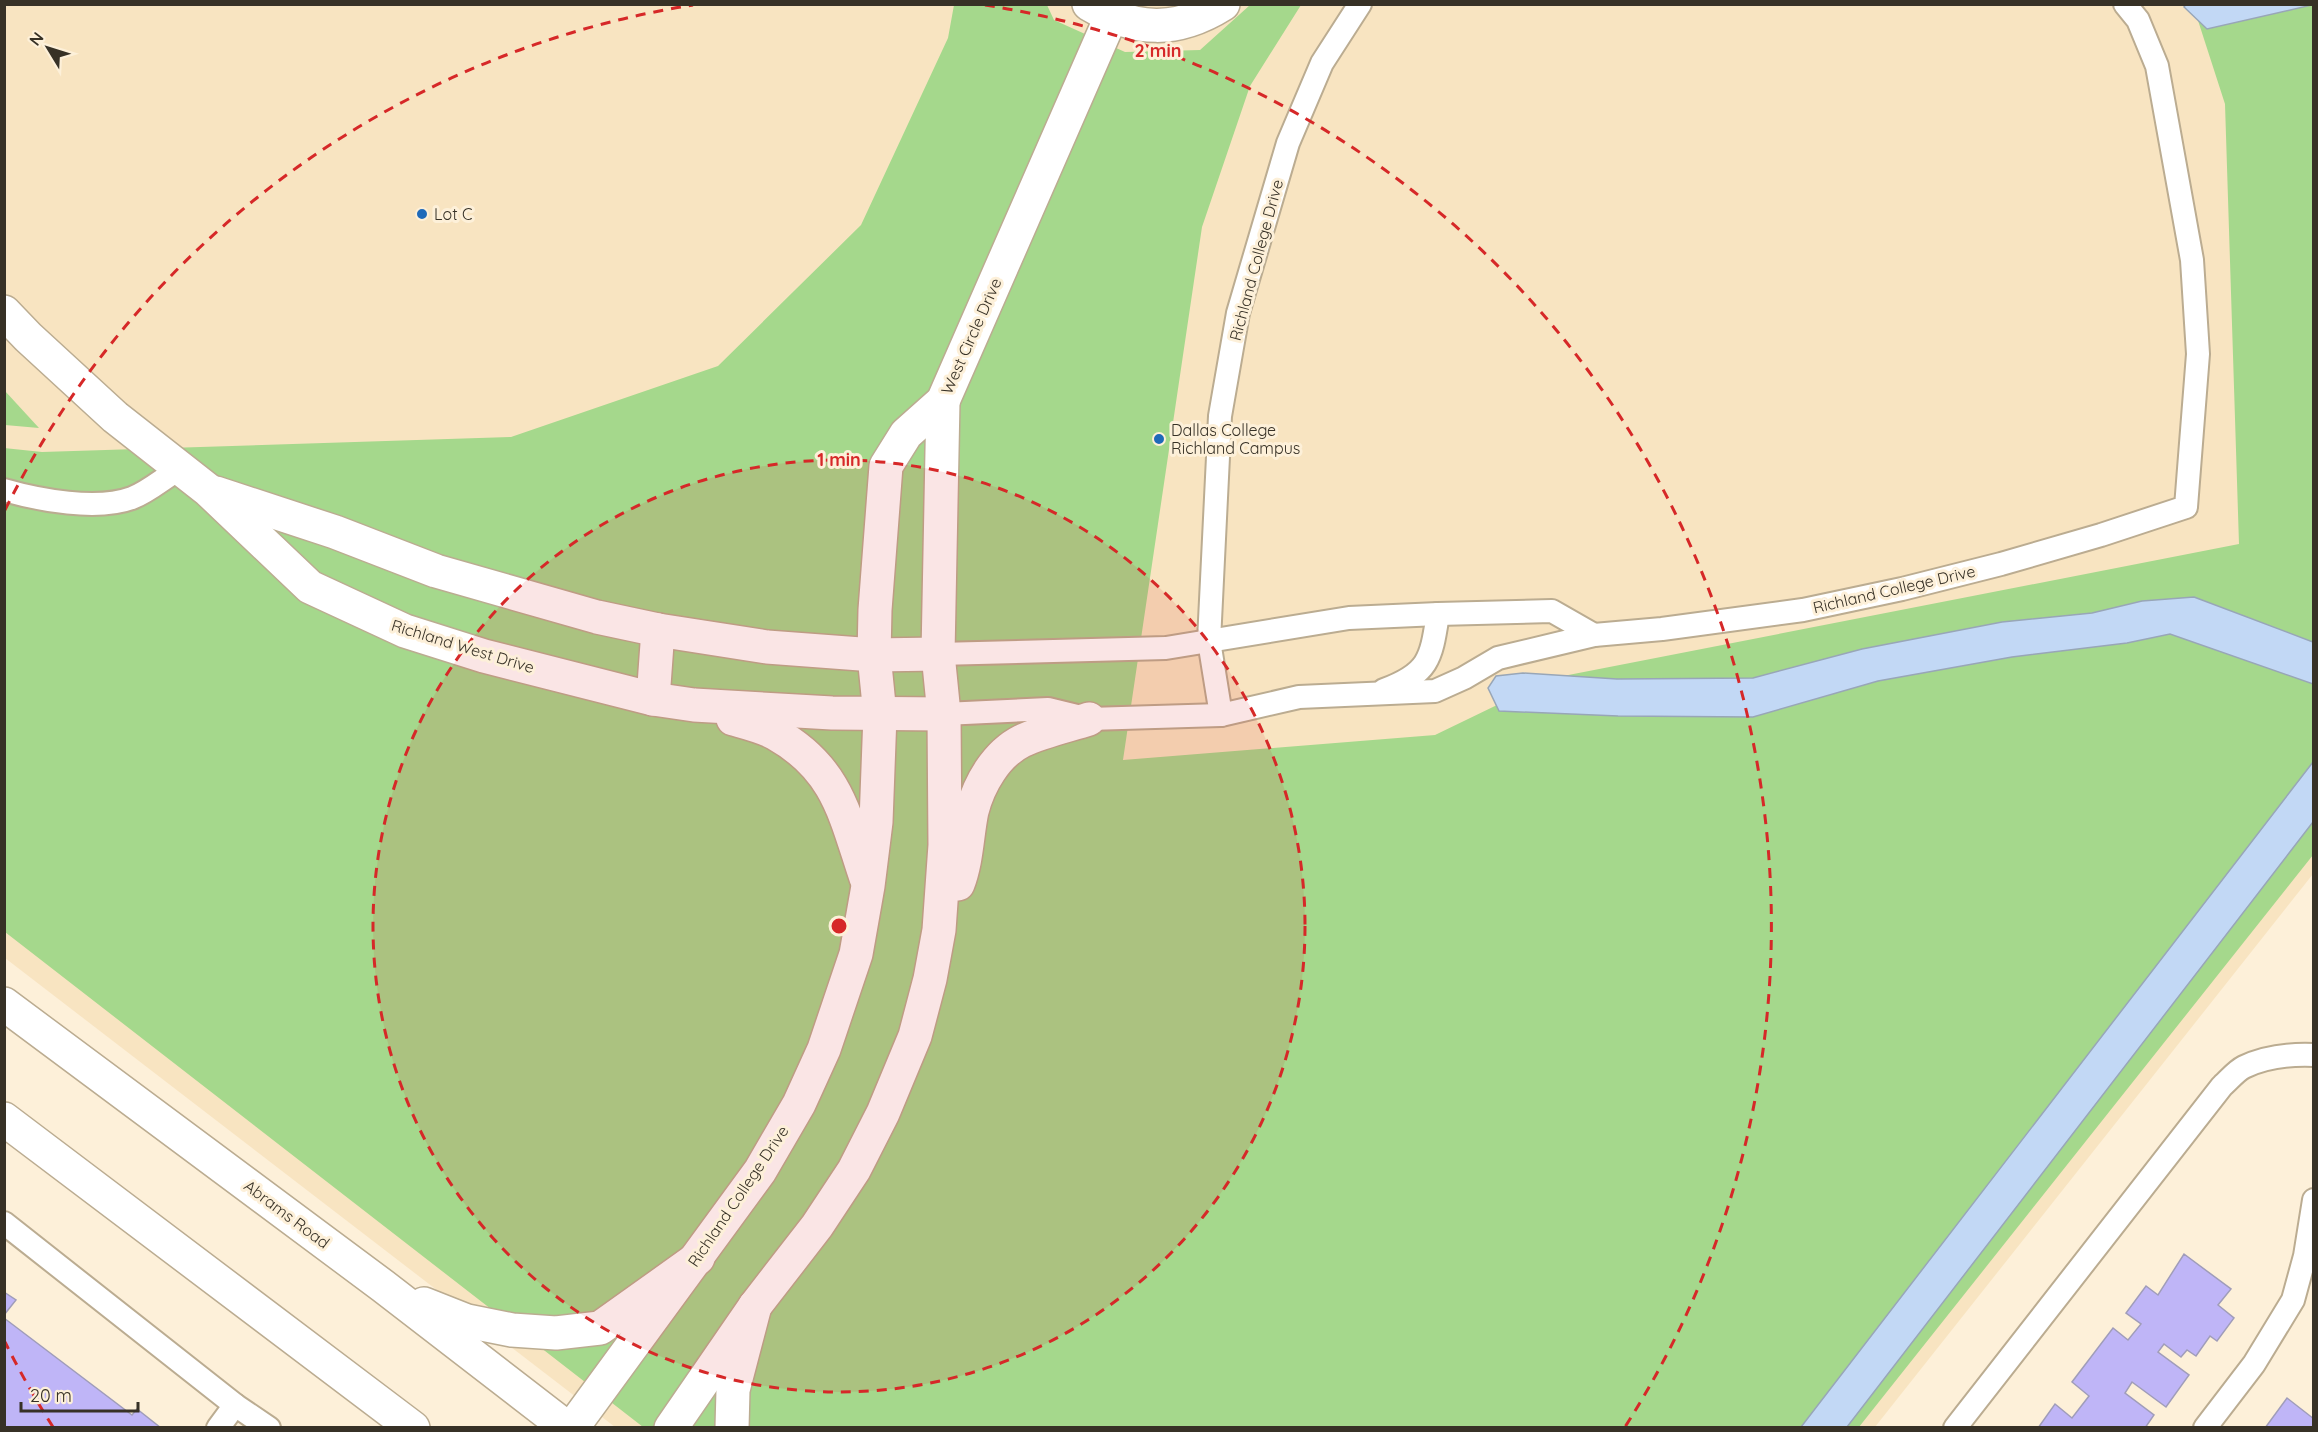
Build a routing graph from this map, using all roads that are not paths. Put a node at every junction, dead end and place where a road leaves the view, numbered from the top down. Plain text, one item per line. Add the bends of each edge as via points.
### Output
1 (1223, 4) edge
2 (1360, 4) edge
3 (2125, 4) edge
4 (1100, 11) edge
5 (4, 312) edge
6 (943, 401) junction
7 (179, 469) junction
8 (4, 490) edge
9 (208, 490) junction
10 (1438, 614) junction
11 (658, 630) junction
12 (1594, 635) junction
13 (1209, 641) junction
14 (938, 654) junction
15 (874, 655) junction
16 (1372, 695) junction
17 (653, 699) junction
18 (694, 705) junction
19 (944, 714) junction
20 (880, 715) junction
21 (1221, 715) junction
22 (1089, 719) junction
23 (868, 886) junction
24 (939, 930) junction
25 (4, 1004) edge
26 (2313, 1055) edge
27 (4, 1119) edge
28 (2313, 1200) edge
29 (4, 1223) edge
30 (698, 1258) junction
31 (383, 1286) junction
32 (755, 1306) junction
33 (235, 1405) junction
34 (218, 1428) edge
35 (268, 1428) edge
36 (413, 1428) edge
37 (567, 1428) edge
38 (572, 1428) edge
39 (671, 1428) edge
40 (732, 1428) edge
41 (1955, 1428) edge
42 (2205, 1428) edge

1 - 4 street via 1205,16 1158,27 1134,24
2 - 13 lane, Richland College Drive via 1322,63 1288,144 1238,313 1220,416
3 - 12 lane, Richland College Drive via 2138,20 2157,66 2192,260 2198,354 2186,507 2001,564 1902,589 1803,609
4 - 6 street, West Circle Drive
5 - 7 street, Richland West Drive via 115,417
6 - 14 street, Richland College Drive
6 - 15 street, West Circle Drive via 906,434 886,466
7 - 8 lane via 132,498 89,505
7 - 9 street, Richland West Drive
9 - 11 street, Richland West Drive via 436,571 597,617
9 - 17 street, Richland West Drive via 310,587 405,631 484,656
10 - 12 lane via 1551,611
10 - 13 lane via 1349,618
10 - 16 lane, Richland College Drive via 1432,650 1425,665 1404,682
11 - 15 street, Richland West Drive via 767,647
11 - 17 street
12 - 16 lane, Richland College Drive via 1498,658 1435,691
13 - 14 lane via 1166,648
13 - 21 lane, Richland College Drive
14 - 15 street, Richland West Drive
14 - 19 street, Richland College Drive
15 - 20 street, Richland College Drive
16 - 21 lane, Richland College Drive via 1299,697
17 - 18 street, Richland West Drive
18 - 20 street, Richland West Drive
18 - 23 street via 775,733 813,760 840,800
19 - 20 street, Richland West Drive
19 - 22 lane, Richland College Drive via 1048,709
19 - 24 street, Richland College Drive via 945,845
20 - 23 street, Richland College Drive via 876,822
21 - 22 lane, Richland College Drive
22 - 24 street, Richland College Drive via 1021,741 999,760 980,785 963,872
23 - 30 street, Richland College Drive via 855,954 824,1049 799,1104 760,1171
24 - 32 street, Richland College Drive via 915,1036 883,1113 854,1170
25 - 31 street, Abrams Road
26 - 41 lane via 2293,1054 2261,1061 2241,1068 2222,1086
27 - 36 street
28 - 42 lane via 2305,1256 2293,1300 2254,1364
29 - 33 lane
30 - 31 street via 600,1328 556,1333 467,1321
30 - 38 street, Richland College Drive
31 - 37 street, Abrams Road
32 - 39 street, Richland College Drive
32 - 40 street via 733,1390
33 - 34 lane
33 - 35 lane

